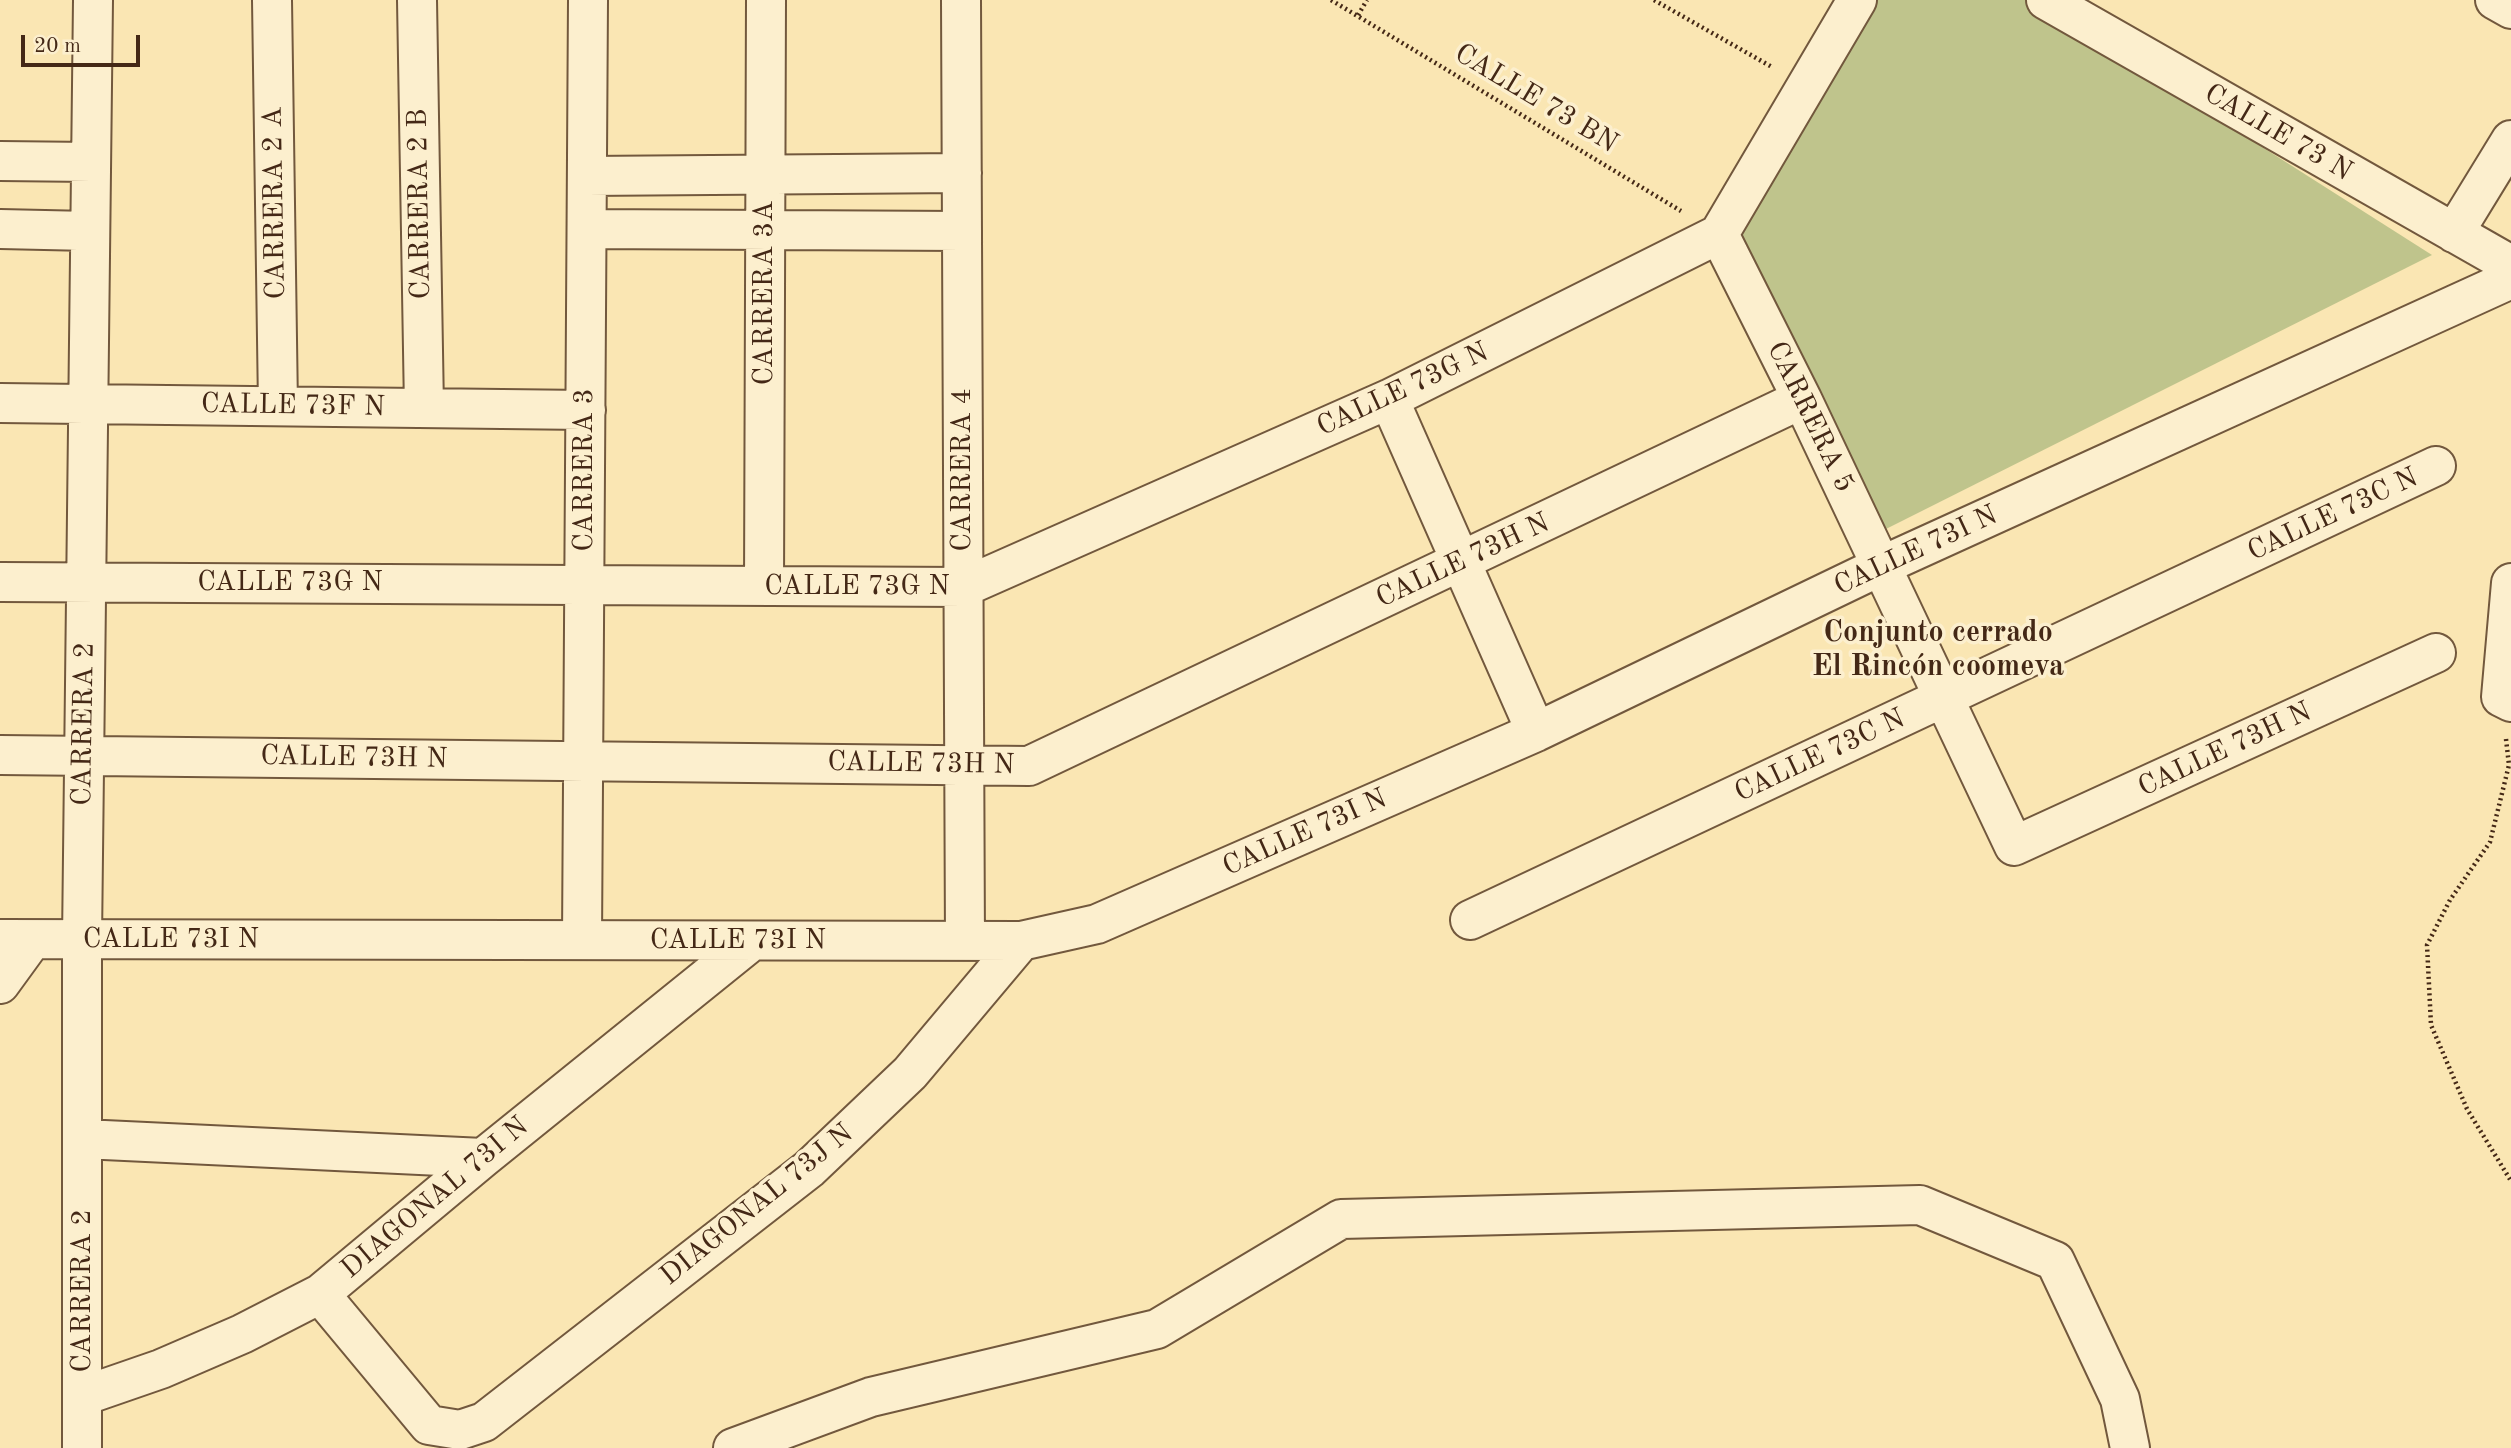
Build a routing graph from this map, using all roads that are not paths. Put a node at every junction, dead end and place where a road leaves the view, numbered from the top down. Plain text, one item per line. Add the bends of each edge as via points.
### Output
1 (93, 0) edge
2 (272, 0) edge
3 (417, 0) edge
4 (588, 0) edge
5 (766, 0) edge
6 (961, 0) edge
7 (1857, 0) edge
8 (2046, 0) edge
9 (2496, 0) edge
10 (2511, 9) edge
11 (2511, 140) edge
12 (0, 161) edge
13 (91, 162) junction
14 (962, 173) junction
15 (765, 174) junction
16 (587, 176) junction
17 (0, 229) edge
18 (587, 229) junction
19 (765, 230) junction
20 (89, 231) junction
21 (962, 231) junction
22 (2454, 233) junction
23 (1719, 234) junction
24 (2511, 265) edge
25 (2511, 279) edge
26 (1389, 399) junction
27 (1802, 399) junction
28 (0, 403) edge
29 (88, 404) junction
30 (278, 406) junction
31 (424, 408) junction
32 (586, 410) junction
33 (2436, 466) dead end
34 (1461, 562) junction
35 (1881, 566) junction
36 (0, 582) edge
37 (86, 582) junction
38 (2511, 583) edge
39 (584, 585) junction
40 (764, 586) junction
41 (964, 587) junction
42 (2435, 653) dead end
43 (1944, 698) junction
44 (2506, 699) edge
45 (1536, 732) junction
46 (0, 755) edge
47 (83, 755) junction
48 (584, 760) junction
49 (964, 764) junction
50 (2014, 846) joint
51 (1470, 920) dead end
52 (16, 940) edge
53 (82, 940) junction
54 (582, 940) junction
55 (752, 941) junction
56 (965, 941) junction
57 (1021, 941) junction
58 (0, 984) edge
59 (83, 1139) junction
60 (483, 1158) junction
61 (320, 1294) junction
62 (83, 1396) junction
63 (82, 1448) edge
64 (733, 1448) edge
65 (2130, 1448) edge

1 - 13 street, CARRERA 2
2 - 30 street, CARRERA 2 A
3 - 31 street, CARRERA 2 B
4 - 16 street, CARRERA 3
5 - 15 street, CARRERA 3A
6 - 14 street, CARRERA 4
7 - 23 street
8 - 22 street, CALLE 73 N
9 - 10 street
11 - 22 street
12 - 13 street
13 - 20 street, CARRERA 2
14 - 15 street
14 - 21 street, CARRERA 4
15 - 16 street
15 - 19 street, CARRERA 3A
16 - 18 street, CARRERA 3
17 - 20 street
18 - 19 street
18 - 32 street, CARRERA 3
19 - 21 street
19 - 40 street, CARRERA 3A
20 - 29 street, CARRERA 2
21 - 41 street, CARRERA 4
22 - 24 street, CALLE 73 N
23 - 26 street, CALLE 73G N
23 - 27 street, CARRERA 5
25 - 35 street, CALLE 73I N
26 - 34 street
26 - 41 street, CALLE 73G N
27 - 34 street, CALLE 73H N
27 - 35 street, CARRERA 5
28 - 29 street, CALLE 73F N
29 - 30 street, CALLE 73F N
29 - 37 street, CARRERA 2
30 - 31 street, CALLE 73F N
31 - 32 street, CALLE 73F N
32 - 39 street, CARRERA 3
33 - 43 street, CALLE 73C N
34 - 45 street
34 - 49 street, CALLE 73H N via 1029,766
35 - 43 street, CARRERA 5
35 - 45 street, CALLE 73I N
36 - 37 street, CALLE 73G N
37 - 39 street, CALLE 73G N
37 - 47 street, CARRERA 2
38 - 44 street
39 - 40 street, CALLE 73G N
39 - 48 street, CARRERA 3
40 - 41 street, CALLE 73G N
41 - 49 street, CARRERA 4
42 - 50 street, CALLE 73H N
43 - 50 street, CARRERA 5
43 - 51 street, CALLE 73C N
45 - 57 street, CALLE 73I N via 1097,924
46 - 47 street, CALLE 73H N
47 - 48 street, CALLE 73H N
47 - 53 street, CARRERA 2
48 - 49 street, CALLE 73H N
48 - 54 street, CARRERA 3
49 - 56 street, CARRERA 4
52 - 53 street, CALLE 73I N
52 - 58 street
53 - 54 street, CALLE 73I N
53 - 59 street, CARRERA 2
54 - 55 street, CALLE 73I N
55 - 56 street, CALLE 73I N
55 - 60 street, DIAGONAL 73I N
56 - 57 street, CALLE 73I N
57 - 61 street, DIAGONAL 73J N via 910,1073 809,1169 484,1422 460,1430 429,1425
59 - 60 street
59 - 62 street, CARRERA 2
60 - 61 street, DIAGONAL 73I N
61 - 62 street, DIAGONAL 73I N via 161,1369
62 - 63 street, CARRERA 2
64 - 65 street via 871,1397 1157,1329 1341,1219 1920,1205 2055,1261 2120,1399

